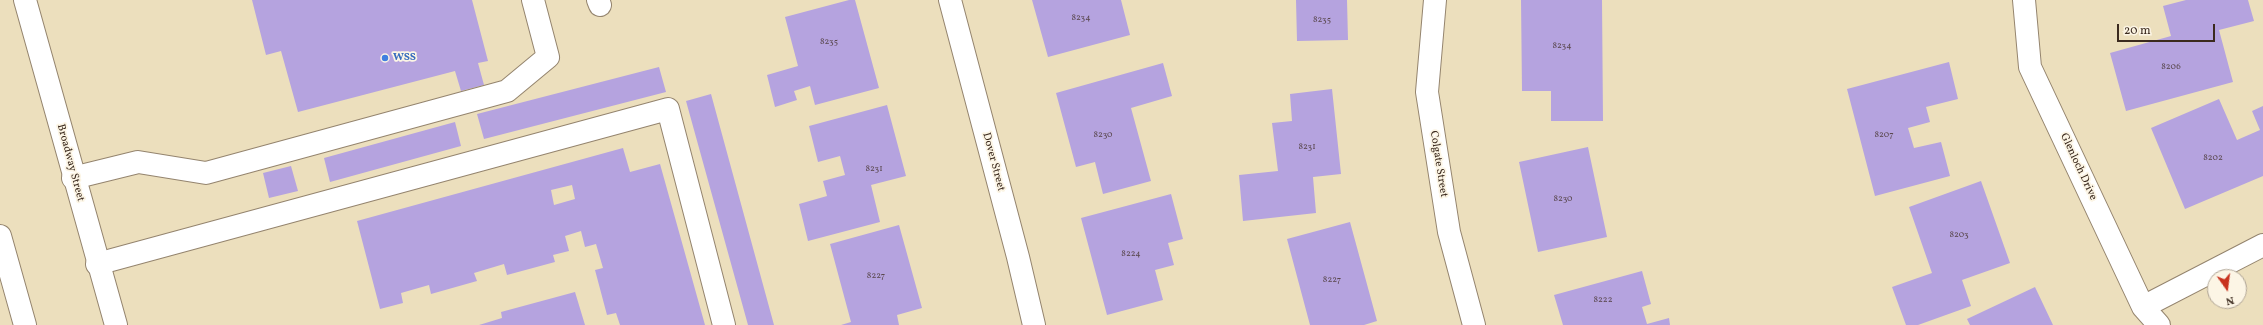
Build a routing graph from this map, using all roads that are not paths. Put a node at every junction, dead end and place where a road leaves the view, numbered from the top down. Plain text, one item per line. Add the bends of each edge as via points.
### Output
1 (25, 0) edge
2 (533, 0) edge
3 (950, 0) edge
4 (1435, 0) edge
5 (2024, 0) edge
6 (74, 178) junction
7 (0, 236) edge
8 (2263, 245) edge
9 (97, 264) junction
10 (2143, 307) junction
11 (25, 325) edge
12 (116, 325) edge
13 (724, 325) edge
14 (1034, 325) edge
15 (1474, 325) edge
16 (2158, 325) edge

1 - 6 street, Broadway Street
2 - 6 street via 548,58 507,91 206,173 138,162
3 - 14 street, Dover Street
4 - 15 street, Colgate Street via 1426,92 1449,232
5 - 10 street, Glenloch Drive via 2030,67
6 - 9 street, Broadway Street
7 - 11 street
8 - 10 street
9 - 12 street, Broadway Street
9 - 13 street via 668,109
10 - 16 street, Glenloch Drive

